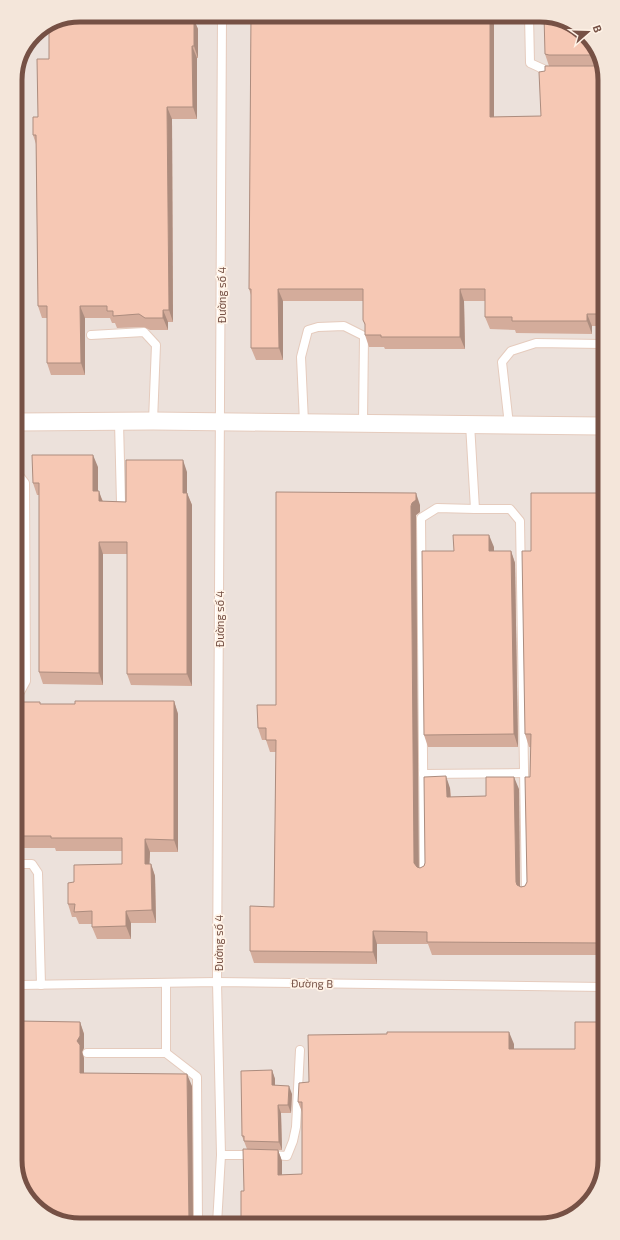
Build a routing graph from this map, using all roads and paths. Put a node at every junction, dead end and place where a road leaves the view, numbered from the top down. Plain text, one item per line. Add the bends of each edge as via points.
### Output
1 (222, 22) edge
2 (529, 22) edge
3 (566, 73) edge
4 (91, 335) dead end
5 (598, 344) edge
6 (153, 421) junction
7 (220, 421) junction
8 (22, 422) edge
9 (119, 422) junction
10 (304, 422) junction
11 (363, 422) junction
12 (470, 424) junction
13 (509, 425) junction
14 (598, 426) edge
15 (22, 479) edge
16 (121, 503) edge
17 (475, 509) junction
18 (22, 688) edge
19 (524, 773) junction
20 (423, 774) junction
21 (22, 864) edge
22 (424, 875) edge
23 (526, 894) edge
24 (217, 982) junction
25 (166, 983) junction
26 (22, 985) edge
27 (41, 985) junction
28 (598, 987) edge
29 (300, 1050) dead end
30 (88, 1053) dead end
31 (166, 1053) junction
32 (221, 1155) junction
33 (198, 1218) edge
34 (217, 1218) edge

1 - 7 lane, Đường số 4
2 - 3 lane via 530,63 552,73
4 - 6 lane via 144,332 156,345
5 - 13 lane via 536,343 511,351 502,362
6 - 7 street
6 - 9 street
7 - 10 street
7 - 24 lane, Đường số 4
8 - 9 street
9 - 16 lane
10 - 11 street
10 - 11 lane via 301,357 308,330 344,326 364,336
11 - 12 street
12 - 13 street
12 - 17 lane
13 - 14 street
15 - 18 lane via 25,482 26,681
17 - 19 lane via 510,509 520,521
17 - 20 lane via 437,508 421,518
19 - 20 lane
19 - 23 lane
20 - 22 lane
21 - 27 lane via 32,864 38,873
24 - 25 lane, Đường B
24 - 28 lane, Đường B
24 - 32 lane, Đường số 4
25 - 27 lane, Đường B
25 - 31 lane
26 - 27 lane, Đường B
29 - 32 lane via 296,1127 287,1156
30 - 31 lane
31 - 33 lane via 197,1077
32 - 34 lane, Đường số 4

